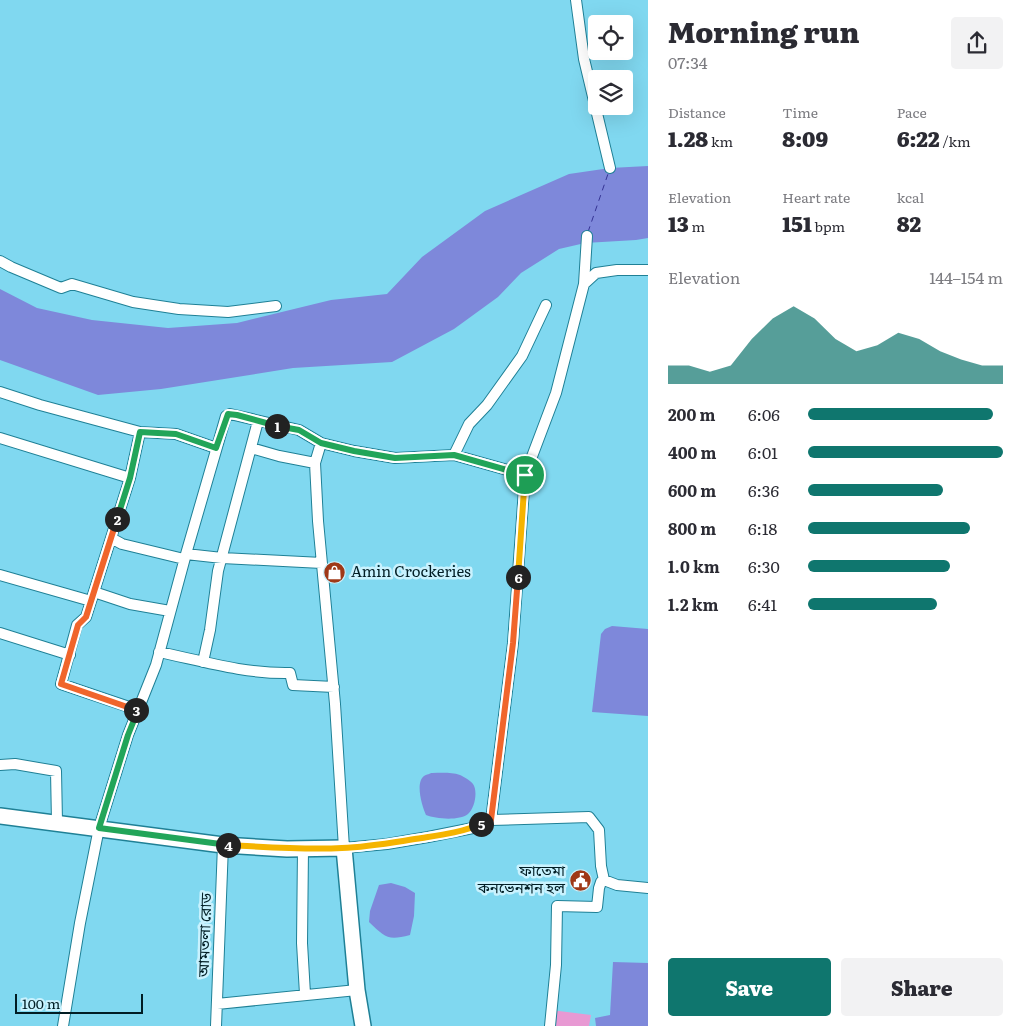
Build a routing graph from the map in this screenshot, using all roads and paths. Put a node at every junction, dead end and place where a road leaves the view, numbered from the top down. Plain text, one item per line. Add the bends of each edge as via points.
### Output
1 (576, 0) edge
2 (610, 168) dead end
3 (587, 236) dead end
4 (0, 261) edge
5 (648, 270) edge
6 (584, 284) junction
7 (546, 305) dead end
8 (276, 306) dead end
9 (0, 392) edge
10 (258, 421) junction
11 (140, 432) junction
12 (0, 438) edge
13 (321, 443) junction
14 (216, 448) junction
15 (251, 448) junction
16 (454, 455) junction
17 (315, 463) junction
18 (525, 475) junction
19 (130, 478) junction
20 (111, 538) junction
21 (185, 556) junction
22 (222, 558) junction
23 (322, 563) junction
24 (0, 575) edge
25 (92, 596) junction
26 (170, 610) junction
27 (0, 633) edge
28 (159, 652) junction
29 (70, 655) junction
30 (203, 662) junction
31 (334, 687) junction
32 (138, 710) junction
33 (0, 765) edge
34 (0, 816) edge
35 (491, 820) junction
36 (57, 822) junction
37 (99, 828) junction
38 (224, 845) junction
39 (344, 848) junction
40 (303, 849) junction
41 (604, 880) junction
42 (648, 888) edge
43 (357, 990) junction
44 (305, 994) junction
45 (218, 1004) junction
46 (63, 1026) edge
47 (216, 1026) edge
48 (363, 1026) edge
49 (550, 1026) edge

1 - 2 street via 584,59
3 - 6 street
4 - 8 street via 60,288 72,284 133,302 228,312
5 - 6 street via 596,273
6 - 18 street via 556,393
7 - 16 street via 522,356 487,405 469,424
9 - 11 street
10 - 13 street via 299,430
10 - 14 street via 228,414
10 - 15 street
11 - 14 street via 176,434
11 - 19 street
12 - 19 street
13 - 16 street via 395,458
13 - 17 street
14 - 21 street
15 - 17 street
15 - 22 street
16 - 18 street
17 - 23 street
18 - 35 street via 513,643
19 - 20 street
20 - 21 street via 122,544
20 - 25 street
21 - 22 street
21 - 26 street
22 - 23 street
22 - 30 street
23 - 31 street
24 - 25 street
25 - 26 street
25 - 29 street via 86,617 78,625
26 - 28 street
27 - 29 street
28 - 30 street
28 - 32 street
29 - 32 street via 61,684
30 - 31 street via 290,673 293,685
31 - 39 street
32 - 37 street
33 - 36 street via 15,764 56,772
34 - 36 main road
35 - 39 street via 473,828 428,837
35 - 41 street via 589,817 599,830
36 - 37 main road
37 - 38 main road
37 - 46 street
38 - 40 main road
38 - 45 street, আমতলা রোড
39 - 40 main road
39 - 43 main road
40 - 44 street
41 - 42 street via 617,885
41 - 49 street via 599,888 597,907 557,906
43 - 44 street
43 - 48 main road
44 - 45 street
45 - 47 street, আমতলা রোড

